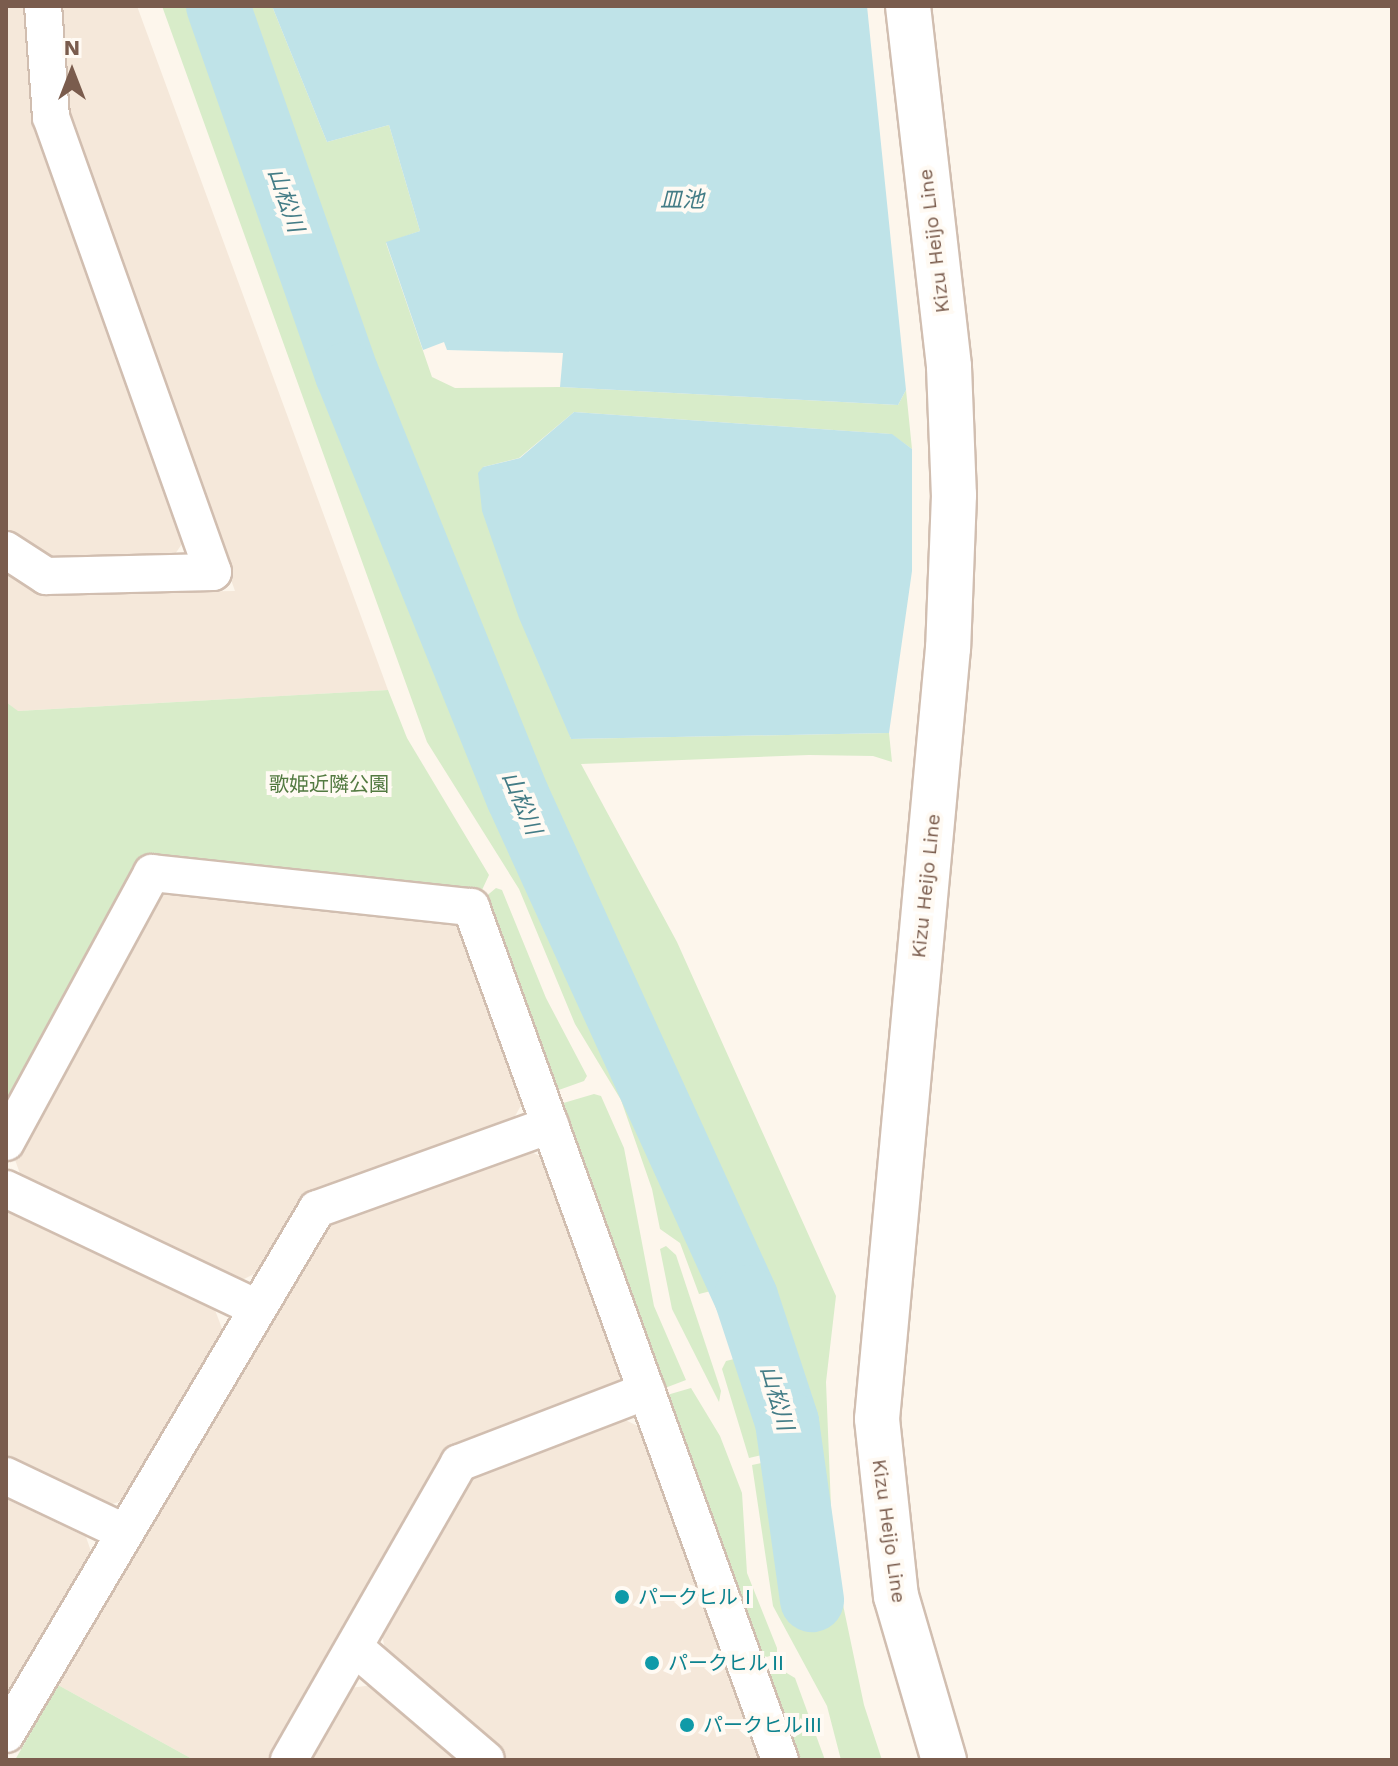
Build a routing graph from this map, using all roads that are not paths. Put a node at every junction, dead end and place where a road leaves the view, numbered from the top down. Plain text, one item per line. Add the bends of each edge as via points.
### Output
1 (43, 6) edge
2 (908, 6) edge
3 (6, 550) edge
4 (550, 1125) junction
5 (6, 1142) edge
6 (6, 1189) edge
7 (255, 1307) junction
8 (647, 1391) junction
9 (6, 1476) edge
10 (124, 1532) junction
11 (355, 1648) junction
12 (6, 1734) edge
13 (289, 1760) edge
14 (486, 1760) edge
15 (780, 1760) edge
16 (944, 1760) edge

1 - 3 street via 51,117 213,572 46,576
2 - 16 main road, Kizu Heijo Line via 949,367 954,495 948,648 877,1419 896,1596
4 - 5 street via 471,907 152,873
4 - 7 street via 317,1209
4 - 8 street
6 - 7 street
7 - 10 street
8 - 11 street via 459,1463
8 - 15 street
9 - 10 street
10 - 12 street
11 - 13 street
11 - 14 street

